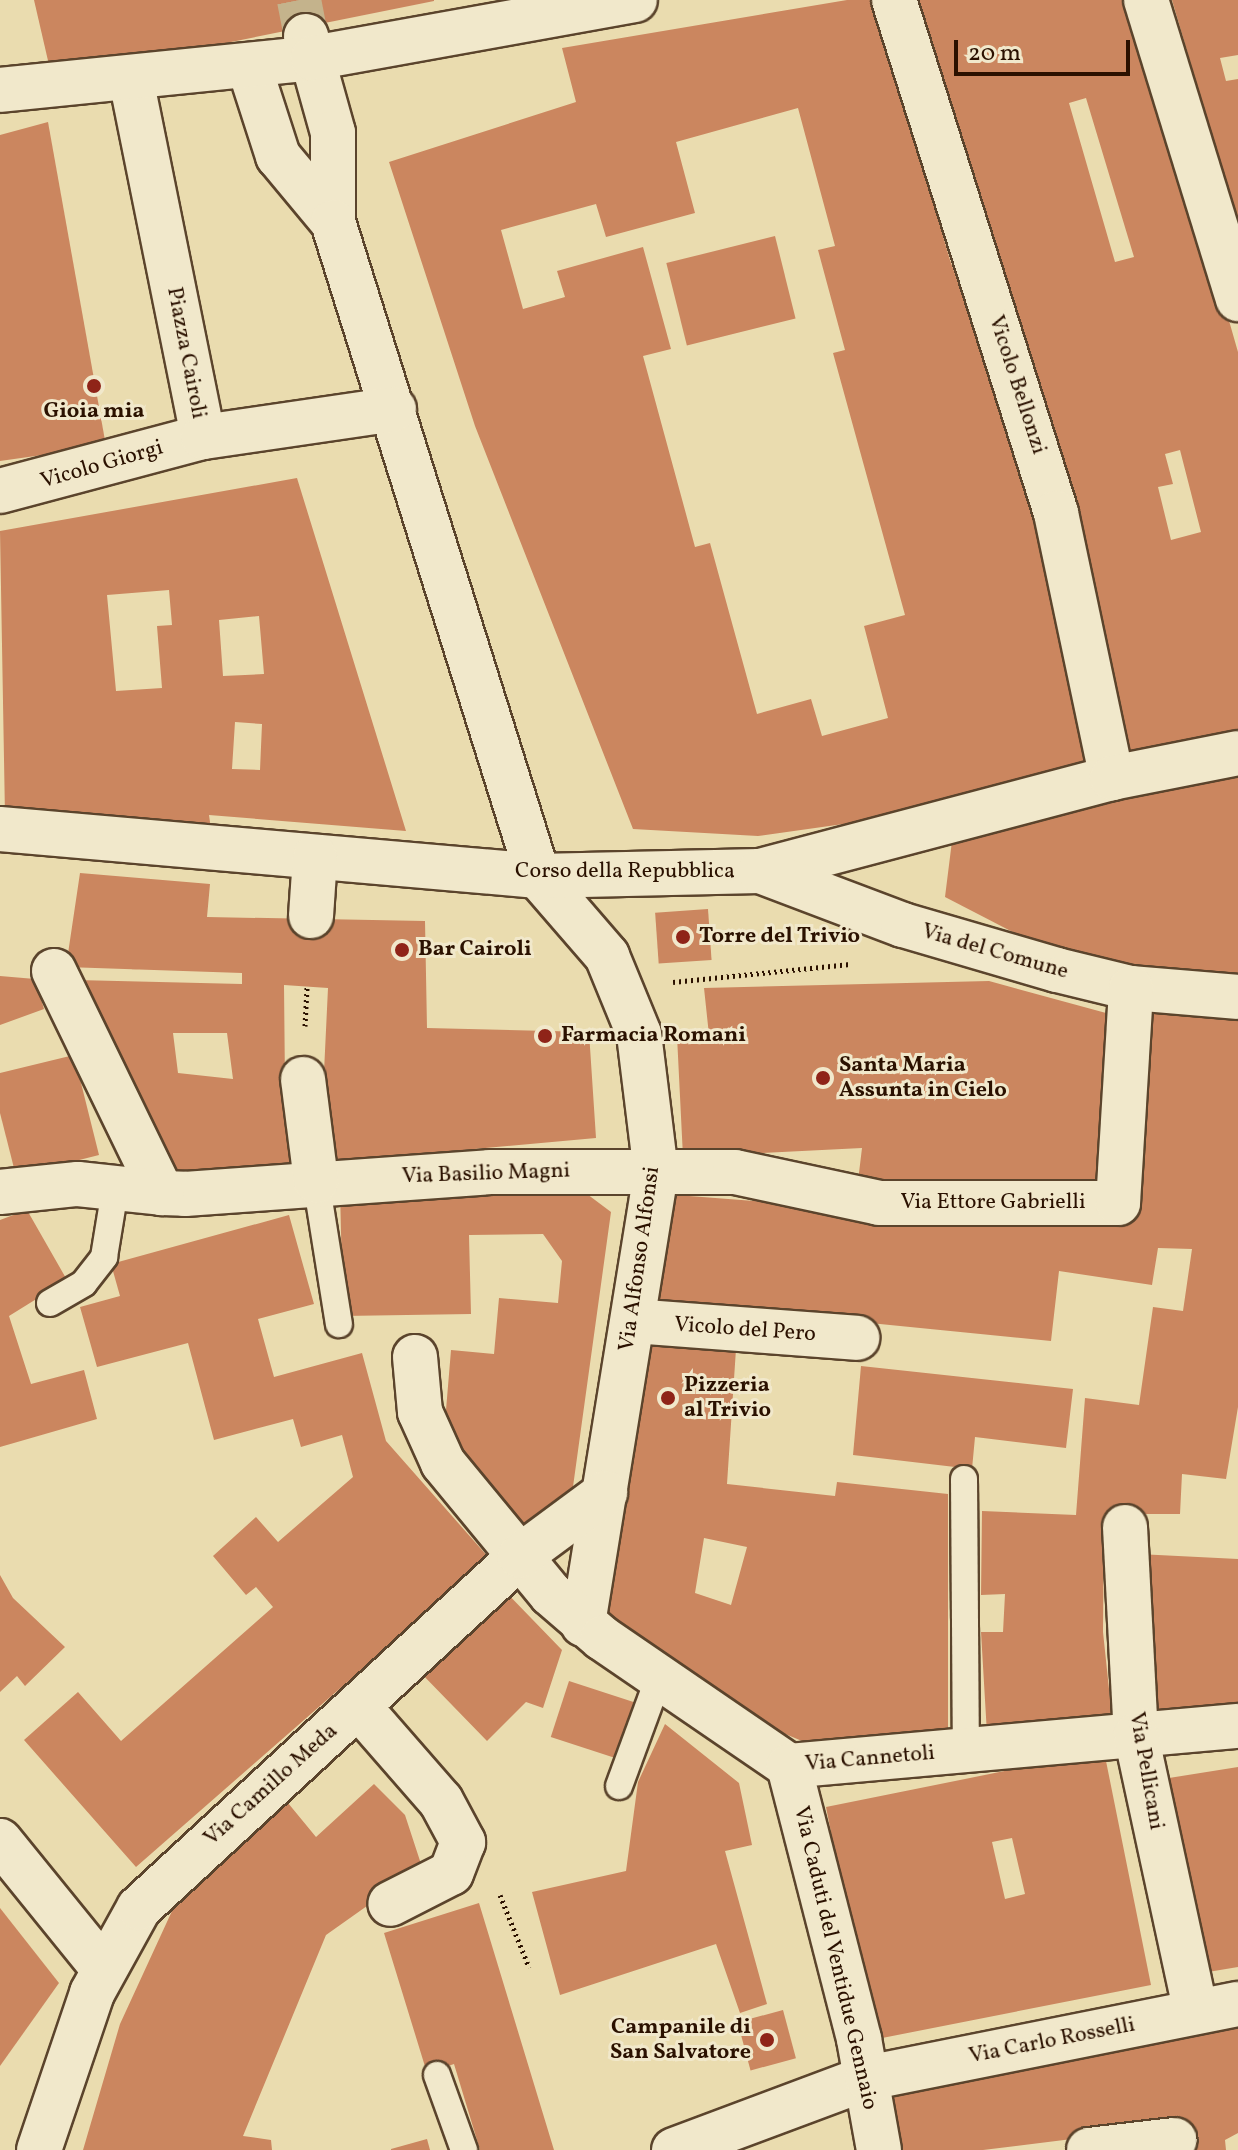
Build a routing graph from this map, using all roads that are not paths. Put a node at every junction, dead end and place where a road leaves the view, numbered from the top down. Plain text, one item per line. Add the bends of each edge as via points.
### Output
1 (635, 0) edge
2 (894, 0) edge
3 (1146, 0) edge
4 (310, 47) junction
5 (249, 66) junction
6 (131, 79) junction
7 (0, 90) edge
8 (333, 222) junction
9 (1238, 299) edge
10 (394, 409) junction
11 (203, 437) junction
12 (0, 491) edge
13 (1238, 753) edge
14 (1112, 778) junction
15 (0, 829) edge
16 (315, 857) junction
17 (760, 871) junction
18 (538, 876) junction
19 (311, 916) dead end
20 (54, 971) dead end
21 (1131, 988) junction
22 (1238, 997) edge
23 (303, 1079) dead end
24 (656, 1173) junction
25 (316, 1181) junction
26 (115, 1190) junction
27 (0, 1192) edge
28 (162, 1193) junction
29 (50, 1303) dead end
30 (633, 1321) junction
31 (339, 1324) dead end
32 (857, 1338) dead end
33 (415, 1357) dead end
34 (964, 1479) dead end
35 (605, 1493) junction
36 (1125, 1527) dead end
37 (520, 1556) junction
38 (583, 1624) junction
39 (659, 1677) junction
40 (358, 1706) junction
41 (1238, 1726) edge
42 (1136, 1735) junction
43 (966, 1751) junction
44 (789, 1766) junction
45 (619, 1786) dead end
46 (0, 1841) edge
47 (390, 1904) dead end
48 (103, 1968) junction
49 (1238, 2004) edge
50 (1196, 2012) junction
51 (437, 2075) dead end
52 (867, 2078) junction
53 (1174, 2140) dead end
54 (39, 2150) edge
55 (464, 2150) edge
56 (674, 2150) edge
57 (879, 2150) edge
58 (1089, 2150) edge

1 - 4 street
2 - 14 street, Vicolo Bellonzi via 1056,513
3 - 9 street
4 - 5 street
4 - 8 street via 333,133
5 - 6 street
5 - 8 street via 278,156
6 - 7 street
6 - 11 street, Piazza Cairoli
8 - 10 street
10 - 11 street, Piazza Cairoli
10 - 18 street
11 - 12 street, Vicolo Giorgi
13 - 14 street, Corso della Repubblica
14 - 17 street, Corso della Repubblica
15 - 16 street, Corso della Repubblica
16 - 18 street, Corso della Repubblica
16 - 19 street
17 - 18 street, Corso della Repubblica
17 - 21 street, Via del Comune via 903,925
18 - 24 street, Via Alfonso Alfonsi via 599,944 624,987 643,1056
20 - 28 street
21 - 22 street, Via del Comune
21 - 24 street, Via Ettore Gabrielli via 1118,1203 879,1203 762,1175
23 - 25 street
24 - 25 street, Via Basilio Magni via 505,1171
24 - 30 street, Via Alfonso Alfonsi
25 - 28 street, Via Basilio Magni
25 - 31 lane
26 - 27 street, Via Basilio Magni via 55,1184
26 - 28 street, Via Basilio Magni
26 - 29 lane via 104,1257 84,1283
30 - 32 street, Vicolo del Pero
30 - 35 street, Via Alfonso Alfonsi
33 - 37 street, Via Cannetoli via 420,1412 434,1448
34 - 43 lane, Via Cannetoli
35 - 37 street, Via Camillo Meda
35 - 38 street, Via Alfonso Alfonsi
36 - 42 street, Via Pellicani
37 - 38 street, Via Cannetoli
37 - 40 street, Via Camillo Meda
38 - 39 street, Via Cannetoli
39 - 44 street, Via Cannetoli
39 - 45 lane
40 - 47 street via 441,1801 463,1842 451,1873
40 - 48 street, Via Camillo Meda via 156,1889
41 - 42 street, Via Cannetoli
42 - 43 street, Via Cannetoli
42 - 50 street, Via Pellicani
43 - 44 street, Via Cannetoli
44 - 52 street, Via Caduti del Ventidue Gennaio
46 - 48 street
48 - 54 street, Via Camillo Meda
49 - 50 street, Via Carlo Rosselli
50 - 52 street, Via Carlo Rosselli
51 - 55 lane
52 - 56 street, Via Carlo Rosselli
52 - 57 street, Via Caduti del Ventidue Gennaio
53 - 58 street

